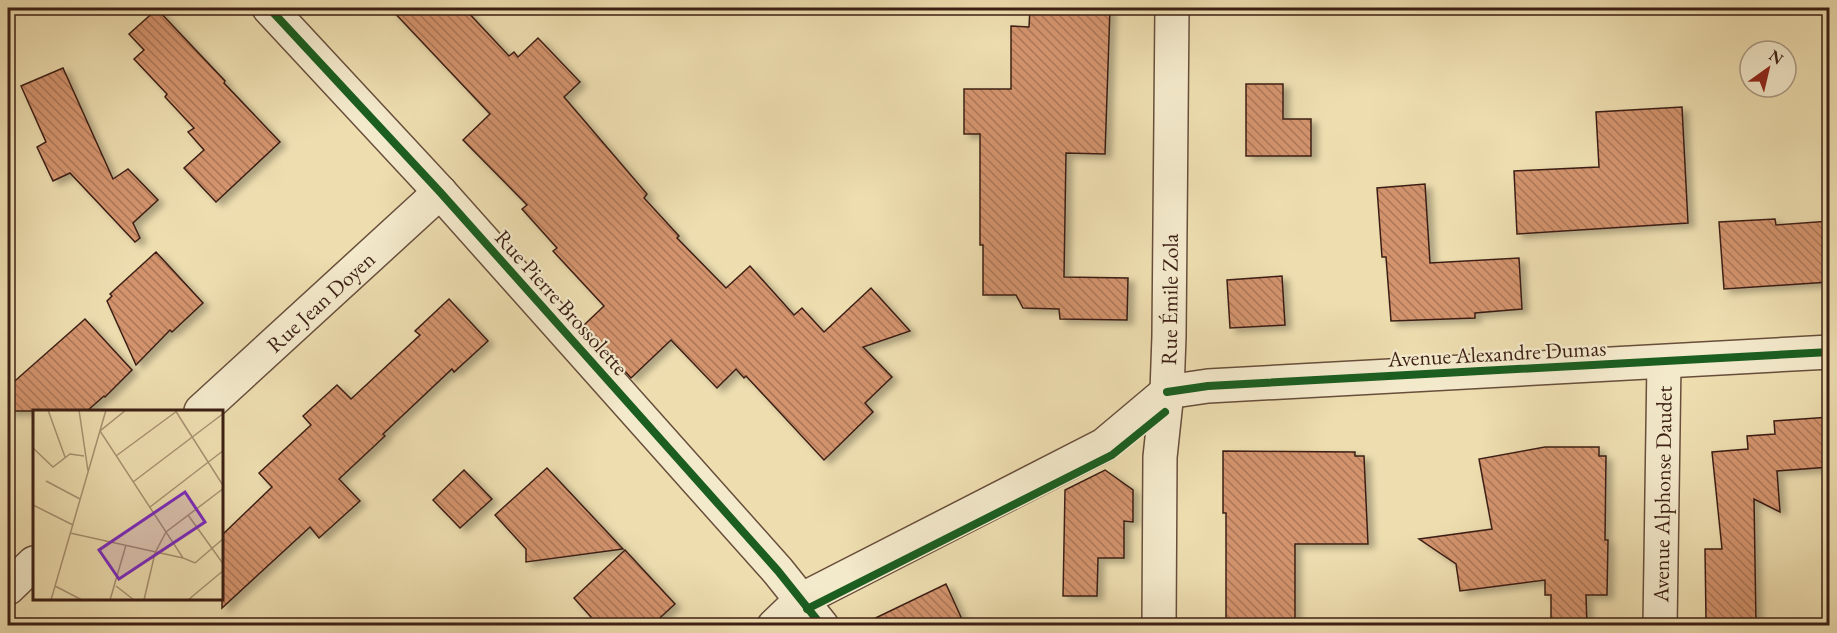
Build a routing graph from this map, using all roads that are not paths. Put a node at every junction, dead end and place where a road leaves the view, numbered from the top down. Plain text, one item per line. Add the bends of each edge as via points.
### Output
1 (269, 8) edge
2 (1172, 8) edge
3 (440, 192) junction
4 (1830, 352) edge
5 (1664, 362) junction
6 (1167, 392) junction
7 (202, 410) edge
8 (33, 564) edge
9 (8, 588) edge
10 (801, 600) junction
11 (774, 626) edge
12 (822, 626) edge
13 (1160, 626) edge
14 (1660, 626) edge

1 - 3 street, Rue Pierre Brossolette
2 - 6 street, Rue Émile Zola
3 - 7 street, Rue Jean Doyen
3 - 10 street, Rue Pierre Brossolette
4 - 5 street, Avenue Alexandre Dumas
5 - 6 street, Avenue Alexandre Dumas via 1208,386
5 - 14 street, Avenue Alphonse Daudet
6 - 10 street via 1104,445
6 - 13 street, Rue Émile Zola via 1160,457
8 - 9 street
10 - 11 street
10 - 12 street, Rue Pierre Brossolette

